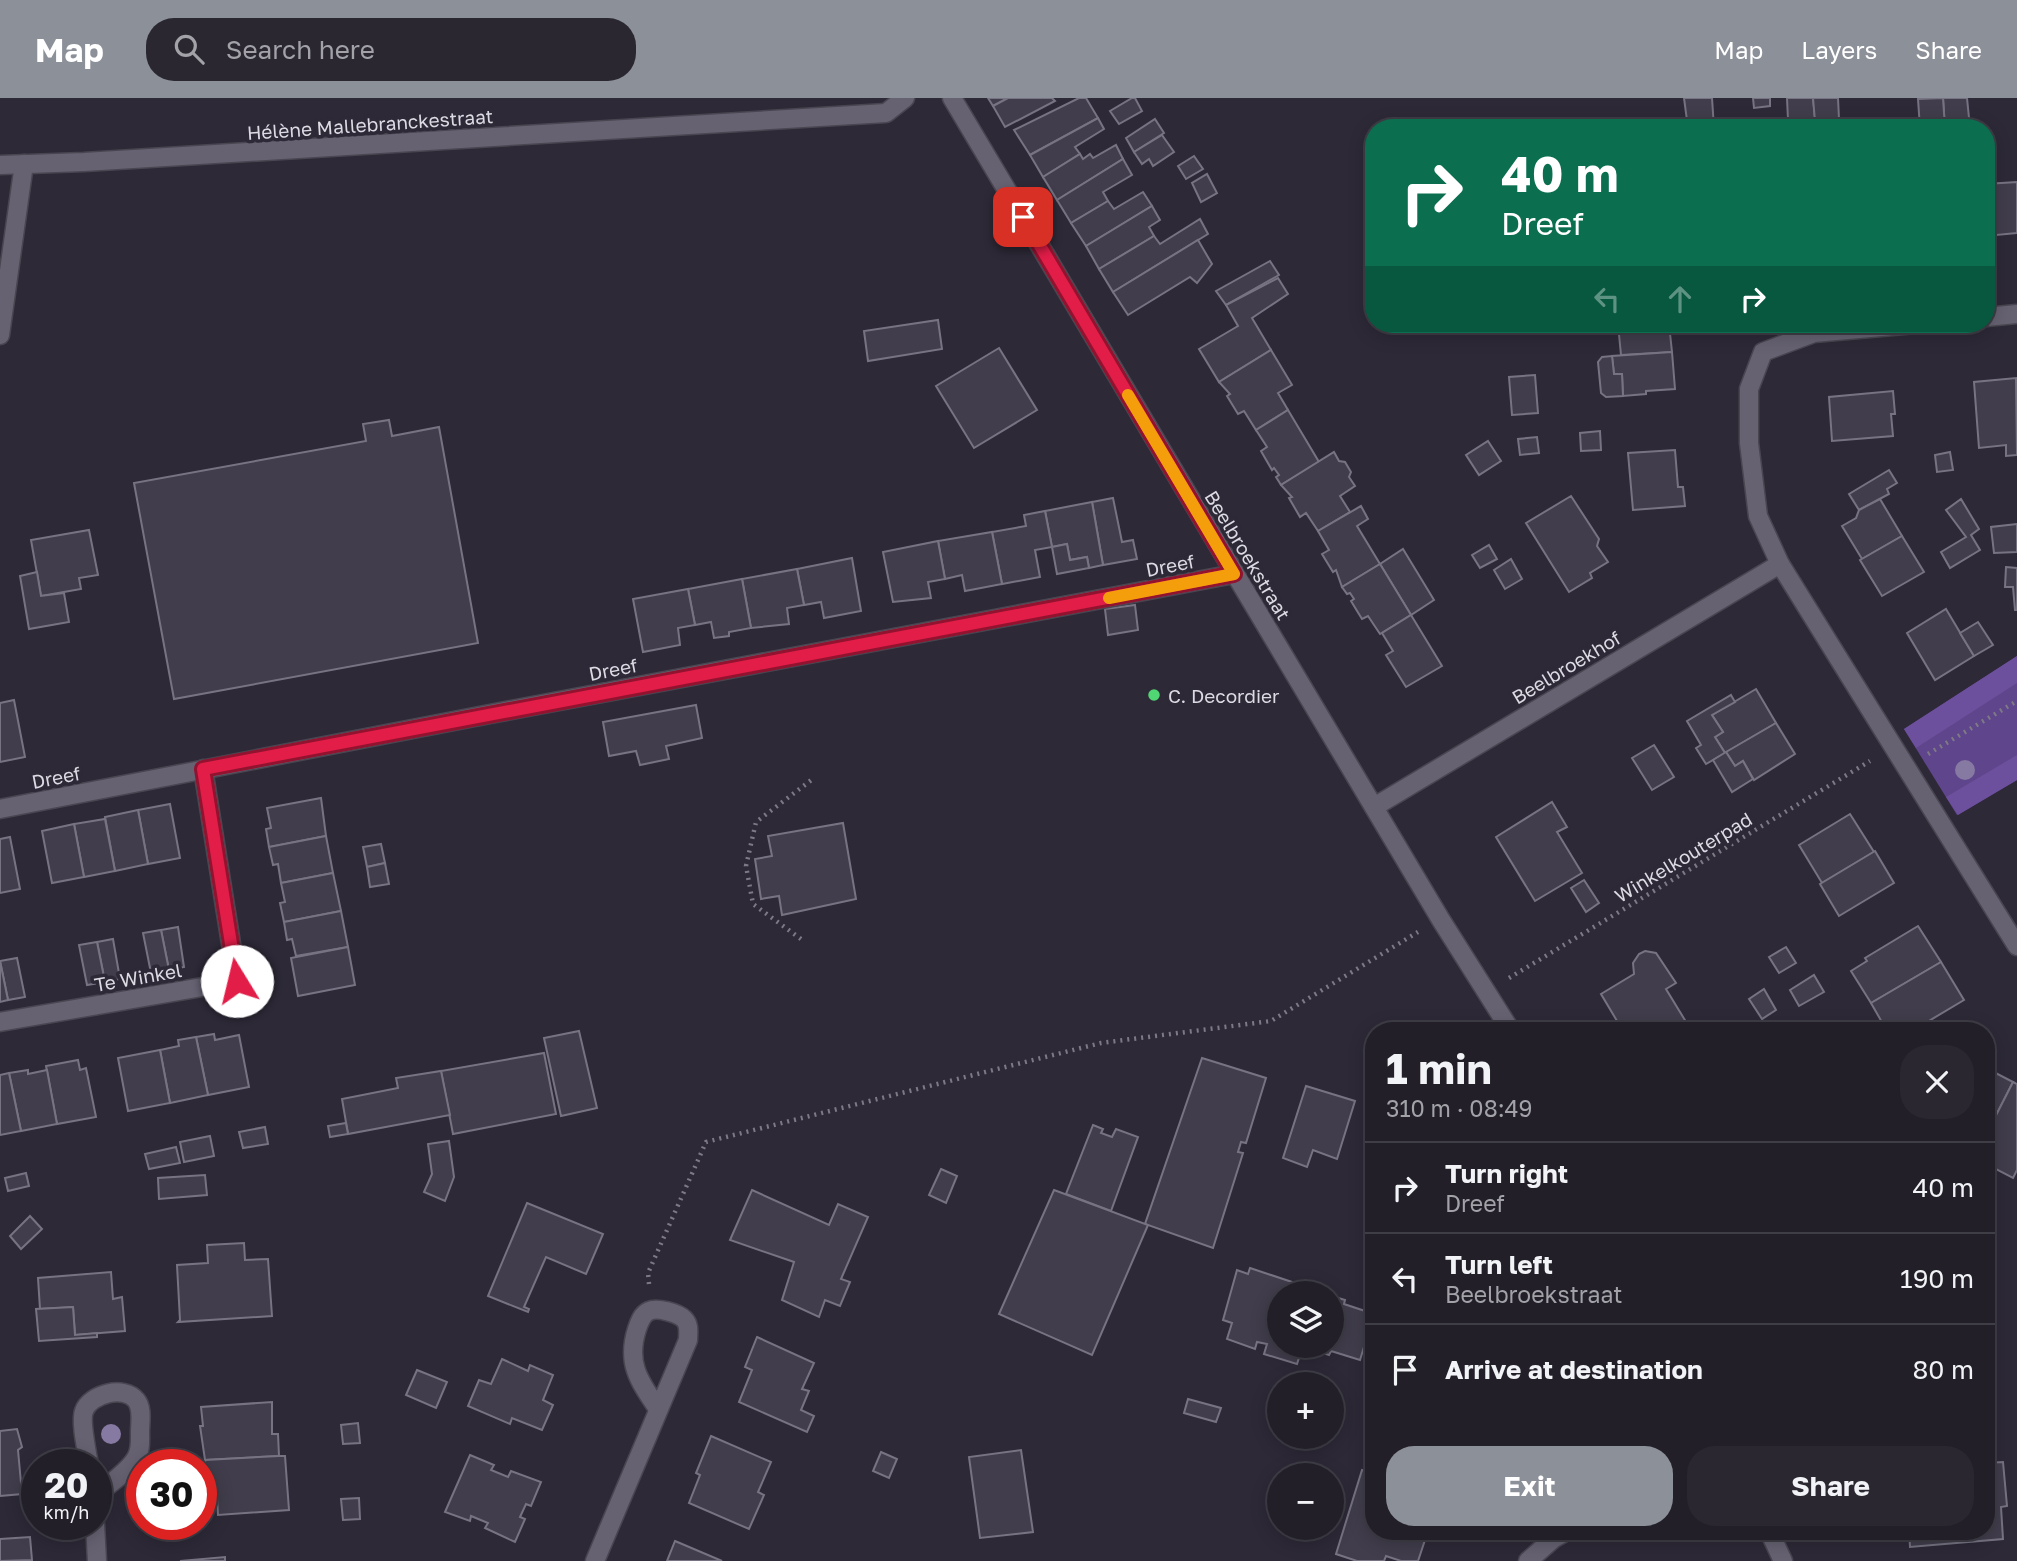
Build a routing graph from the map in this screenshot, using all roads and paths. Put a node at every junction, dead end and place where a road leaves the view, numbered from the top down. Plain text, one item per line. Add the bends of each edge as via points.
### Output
1 (905, 98) edge
2 (952, 98) edge
3 (24, 164) junction
4 (0, 165) edge
5 (2017, 314) edge
6 (1995, 316) edge
7 (1814, 333) edge
8 (0, 335) edge
9 (1780, 564) junction
10 (1234, 574) junction
11 (2017, 701) edge
12 (1894, 746) junction
13 (1906, 767) junction
14 (203, 769) junction
15 (814, 778) dead end
16 (1374, 807) junction
17 (0, 809) edge
18 (1441, 920) junction
19 (801, 939) dead end
20 (2017, 946) edge
21 (1487, 991) junction
22 (0, 1022) edge
23 (1506, 1022) edge
24 (651, 1309) junction
25 (659, 1409) junction
26 (87, 1449) edge
27 (112, 1481) edge
28 (96, 1540) edge
29 (1553, 1540) edge
30 (1773, 1540) edge
31 (97, 1561) edge
32 (594, 1561) edge
33 (1528, 1561) edge
34 (1783, 1561) edge

1 - 3 street, Hélène Mallebranckestraat via 886,113
2 - 10 street, Beelbroekstraat
3 - 4 street, Hélène Mallebranckestraat
3 - 8 street
5 - 6 street
7 - 9 street via 1763,352 1749,389 1749,443 1758,516
9 - 12 street
9 - 16 street, Beelbroekhof
10 - 14 street, Dreef
10 - 16 street, Beelbroekstraat
11 - 13 path
12 - 13 street
12 - 21 path, Winkelkouterpad
13 - 20 street
14 - 17 street, Dreef
14 - 22 street, Te Winkel via 237,981
15 - 19 path via 756,822 746,866 753,904
16 - 18 street, Beelbroekstraat
18 - 21 street, Beelbroekstraat
18 - 24 path via 1271,1021 1101,1042 706,1142 648,1273
21 - 23 street, Beelbroekstraat
24 - 25 street via 644,1314 632,1353 638,1380
24 - 25 street via 684,1319 689,1327 688,1340
25 - 32 street
26 - 27 street via 83,1413 88,1404 112,1393 126,1393 136,1400 140,1450 135,1461
28 - 31 street
29 - 33 street
30 - 34 street

